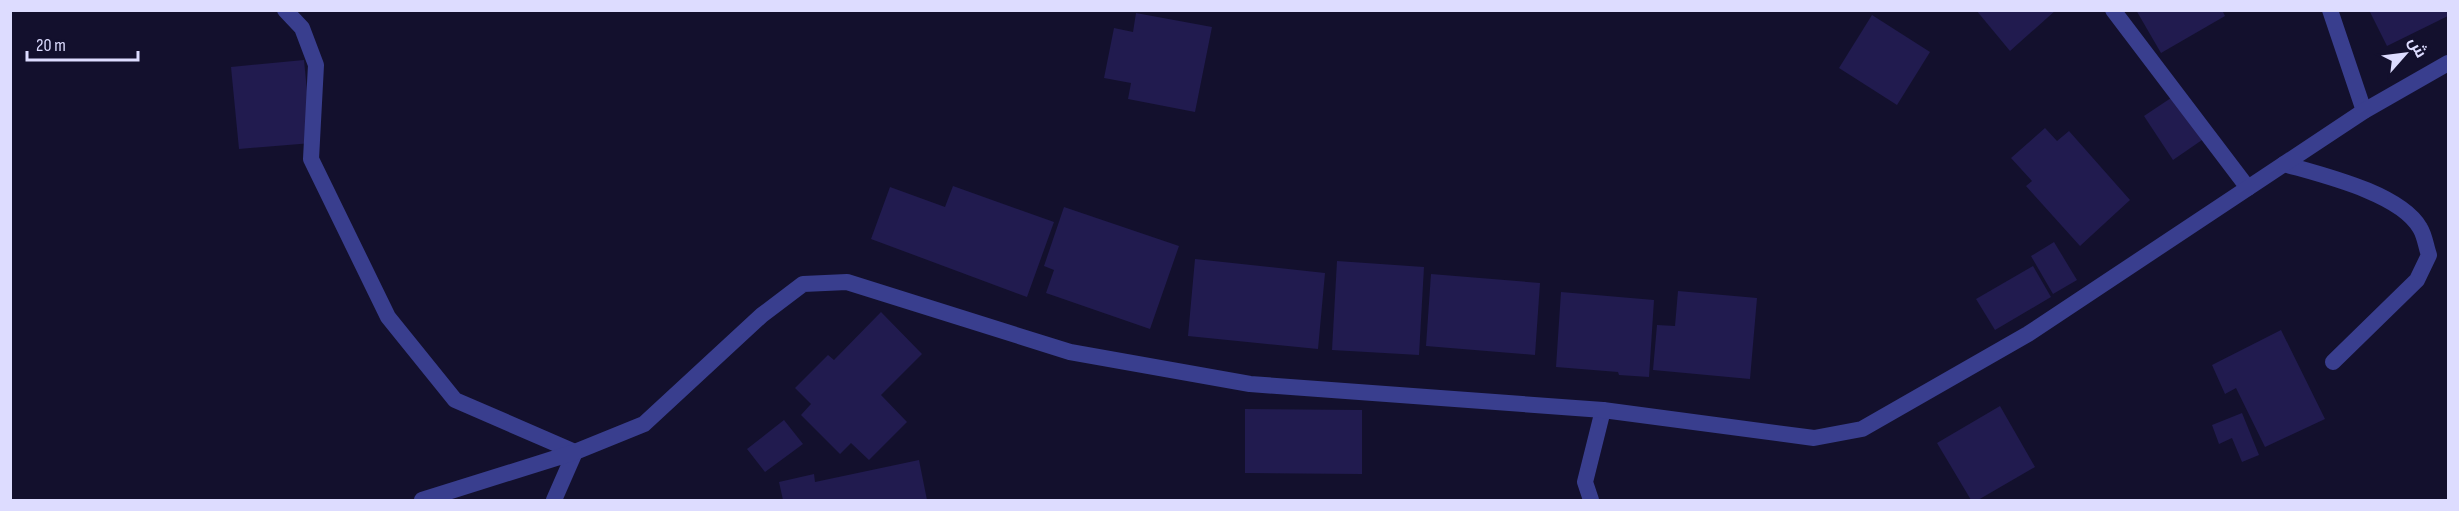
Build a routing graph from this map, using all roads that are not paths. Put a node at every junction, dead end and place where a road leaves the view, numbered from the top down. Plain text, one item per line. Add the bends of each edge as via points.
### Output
1 (285, 10) edge
2 (2113, 10) edge
3 (2330, 10) edge
4 (2448, 63) edge
5 (2364, 111) junction
6 (2284, 164) junction
7 (2248, 188) junction
8 (2333, 362) dead end
9 (1603, 410) junction
10 (575, 452) junction
11 (422, 501) edge
12 (554, 501) edge
13 (1591, 501) edge

1 - 10 street via 302,28 316,65 311,159 388,317 455,400
2 - 7 street
3 - 5 street
4 - 5 street
5 - 6 street
6 - 7 street
6 - 8 street via 2345,182 2393,202 2420,228 2429,255 2416,280
7 - 9 street via 2028,333 1862,429 1814,438
9 - 10 street via 1250,384 1070,352 847,282 803,284 762,315 644,424
9 - 13 street via 1586,482
10 - 11 street
10 - 12 street

